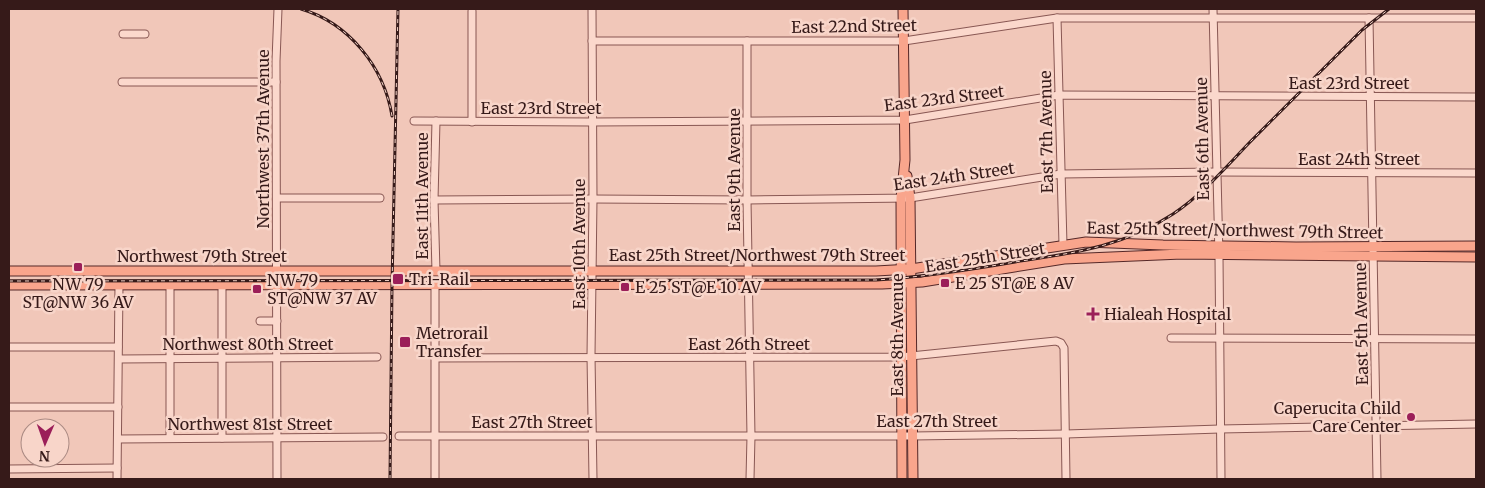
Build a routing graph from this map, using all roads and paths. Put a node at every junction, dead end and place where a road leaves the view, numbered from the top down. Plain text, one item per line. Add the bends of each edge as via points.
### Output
1 (278, 9) edge
2 (592, 9) edge
3 (903, 9) edge
4 (1213, 9) edge
5 (472, 11) dead end
6 (1057, 18) junction
7 (1369, 18) junction
8 (1476, 18) edge
9 (1214, 19) junction
10 (123, 34) dead end
11 (146, 34) dead end
12 (592, 41) junction
13 (747, 41) junction
14 (904, 41) junction
15 (122, 82) dead end
16 (276, 82) junction
17 (1059, 95) junction
18 (1215, 96) junction
19 (1370, 96) junction
20 (1476, 96) edge
21 (905, 120) junction
22 (414, 121) dead end
23 (436, 121) junction
24 (748, 121) junction
25 (472, 122) junction
26 (592, 122) junction
27 (1216, 172) junction
28 (1476, 173) edge
29 (1061, 174) junction
30 (1372, 174) junction
31 (277, 198) junction
32 (380, 198) dead end
33 (906, 198) junction
34 (593, 199) junction
35 (434, 200) junction
36 (747, 200) junction
37 (1063, 245) junction
38 (1219, 246) junction
39 (1374, 246) junction
40 (1476, 246) edge
41 (1219, 256) junction
42 (1374, 257) junction
43 (1476, 257) edge
44 (277, 270) junction
45 (592, 270) junction
46 (901, 270) junction
47 (911, 270) junction
48 (9, 271) edge
49 (436, 271) junction
50 (496, 271) junction
51 (748, 271) junction
52 (395, 272) joint
53 (901, 283) junction
54 (911, 283) junction
55 (222, 284) junction
56 (277, 284) junction
57 (496, 284) junction
58 (592, 284) junction
59 (749, 284) junction
60 (9, 285) edge
61 (118, 285) junction
62 (170, 285) junction
63 (395, 285) joint
64 (435, 285) junction
65 (260, 320) dead end
66 (277, 321) junction
67 (1219, 337) junction
68 (1171, 338) dead end
69 (1374, 339) junction
70 (1476, 339) edge
71 (9, 347) edge
72 (118, 347) junction
73 (591, 356) junction
74 (912, 356) junction
75 (377, 357) dead end
76 (901, 357) junction
77 (170, 358) junction
78 (223, 358) junction
79 (277, 358) junction
80 (436, 358) junction
81 (749, 358) junction
82 (118, 359) junction
83 (9, 407) edge
84 (118, 407) junction
85 (1476, 424) edge
86 (1377, 426) junction
87 (1220, 429) junction
88 (1066, 434) junction
89 (593, 435) junction
90 (398, 436) dead end
91 (436, 436) junction
92 (751, 436) junction
93 (902, 436) junction
94 (912, 436) junction
95 (383, 437) dead end
96 (170, 438) junction
97 (222, 438) junction
98 (277, 438) junction
99 (118, 439) junction
100 (9, 468) edge
101 (117, 468) junction
102 (117, 479) edge
103 (278, 479) edge
104 (435, 479) edge
105 (593, 479) edge
106 (750, 479) edge
107 (902, 479) edge
108 (912, 479) edge
109 (1066, 479) edge
110 (1221, 479) edge
111 (1378, 479) edge

1 - 16 street, Northwest 37th Avenue
2 - 12 street, East 10th Avenue
3 - 14 main road, East 8th Avenue
4 - 9 street, East 6th Avenue
5 - 25 street
6 - 9 street, East 22nd Street
6 - 14 street, East 22nd Street
6 - 17 street, East 7th Avenue
7 - 8 street, East 22nd Street
7 - 9 street, East 22nd Street
7 - 19 street, East 5th Avenue
9 - 18 street, East 6th Avenue
10 - 11 street
12 - 13 street, East 22nd Street
12 - 26 street, East 10th Avenue
13 - 14 street, East 22nd Street
13 - 24 street, East 9th Avenue
14 - 21 main road, East 8th Avenue
15 - 16 street
16 - 31 street, Northwest 37th Avenue
17 - 18 street, East 23rd Street
17 - 21 street, East 23rd Street
17 - 29 street, East 7th Avenue
18 - 19 street, East 23rd Street
18 - 27 street, East 6th Avenue
19 - 20 street, East 23rd Street
19 - 30 street, East 5th Avenue
21 - 24 street, East 23rd Street
21 - 33 main road, East 8th Avenue
22 - 23 street, East 23rd Street
23 - 25 street, East 23rd Street
23 - 35 street, East 11th Avenue
24 - 26 street, East 23rd Street
24 - 36 street, East 9th Avenue
25 - 26 street, East 23rd Street
26 - 34 street, East 10th Avenue
27 - 29 street, East 24th Street
27 - 30 street, East 24th Street
27 - 38 street, East 6th Avenue
28 - 30 street, East 24th Street
29 - 33 street, East 24th Street
29 - 37 street, East 7th Avenue
30 - 39 street, East 5th Avenue
31 - 32 street
31 - 44 street, Northwest 37th Avenue
33 - 36 street, East 24th Street
33 - 46 main road, East 8th Avenue
33 - 47 main road, East 8th Avenue
34 - 35 street, East 24th Street
34 - 36 street, East 24th Street
34 - 45 street, East 10th Avenue
35 - 49 street, East 11th Avenue
36 - 51 street, East 9th Avenue
37 - 38 main road, East 25th Street/Northwest 79th Street via 1106,242
37 - 47 main road, East 25th Street/Northwest 79th Street
38 - 39 main road, East 25th Street/Northwest 79th Street
38 - 41 street, East 6th Avenue
39 - 40 main road, East 25th Street/Northwest 79th Street
39 - 42 street, East 5th Avenue
41 - 42 main road, East 25th Street/Northwest 79th Street
41 - 54 main road, East 25th Street via 1182,254 1064,259
41 - 67 street, East 6th Avenue
42 - 43 main road, East 25th Street/Northwest 79th Street
42 - 69 street, East 5th Avenue
44 - 48 main road, Northwest 79th Street
44 - 52 main road, Northwest 79th Street
44 - 56 street, Northwest 37th Avenue
45 - 50 main road, East 25th Street/Northwest 79th Street
45 - 51 main road, East 25th Street/Northwest 79th Street
45 - 58 street, East 10th Avenue
46 - 47 main road, East 25th Street/Northwest 79th Street
46 - 51 main road, East 25th Street/Northwest 79th Street
46 - 53 main road, East 8th Avenue
47 - 54 main road, East 8th Avenue
49 - 50 main road, East 25th Street/Northwest 79th Street
49 - 52 main road, East 25th Street/Northwest 79th Street
50 - 57 main road
51 - 59 street, East 9th Avenue
53 - 54 main road, East 25th Street
53 - 59 main road, East 25th Street
53 - 76 main road, East 8th Avenue
54 - 74 main road, East 8th Avenue
55 - 56 main road, Northwest 79th Street
55 - 62 main road, Northwest 79th Street
55 - 78 street
56 - 63 main road, Northwest 79th Street
56 - 66 street, Northwest 37th Avenue
57 - 58 main road, East 25th Street
57 - 64 main road, East 25th Street
58 - 59 main road, East 25th Street
58 - 73 street, East 10th Avenue
59 - 81 street, East 9th Avenue
60 - 61 main road, Northwest 79th Street
61 - 62 main road, Northwest 79th Street
61 - 72 street
62 - 77 street
63 - 64 main road, East 25th Street
64 - 80 street
65 - 66 street
66 - 79 street, Northwest 37th Avenue
67 - 68 street
67 - 69 street
67 - 87 street, East 6th Avenue
69 - 70 street
69 - 86 street, East 5th Avenue
71 - 72 street
72 - 82 street
73 - 80 street, East 26th Street
73 - 81 street, East 26th Street
73 - 89 street, East 10th Avenue
74 - 76 street, East 26th Street
74 - 88 street, East 26th Street via 1061,343 1064,348
74 - 94 main road, East 8th Avenue
75 - 79 street, Northwest 80th Street
76 - 81 street, East 26th Street
76 - 93 main road, East 8th Avenue
77 - 78 street, Northwest 80th Street
77 - 82 street, Northwest 80th Street
77 - 96 street
78 - 79 street, Northwest 80th Street
78 - 97 street
79 - 98 street, Northwest 37th Avenue
80 - 91 street
81 - 92 street, East 9th Avenue
82 - 84 street
83 - 84 street
84 - 99 street
85 - 86 street, East 27th Street
86 - 87 street, East 27th Street
86 - 111 street, East 5th Avenue
87 - 88 street, East 27th Street
87 - 110 street, East 6th Avenue
88 - 94 street, East 27th Street
88 - 109 street
89 - 91 street, East 27th Street
89 - 92 street, East 27th Street
89 - 105 street, East 10th Avenue
90 - 91 street, East 27th Street
91 - 104 street
92 - 93 street, East 27th Street
92 - 106 street, East 9th Avenue
93 - 94 street, East 27th Street
93 - 107 main road, East 8th Avenue
94 - 108 main road, East 8th Avenue
95 - 98 street, Northwest 81st Street
96 - 97 street, Northwest 81st Street
96 - 99 street, Northwest 81st Street
97 - 98 street, Northwest 81st Street
98 - 103 street, Northwest 37th Avenue
99 - 101 street
100 - 101 street
101 - 102 street

